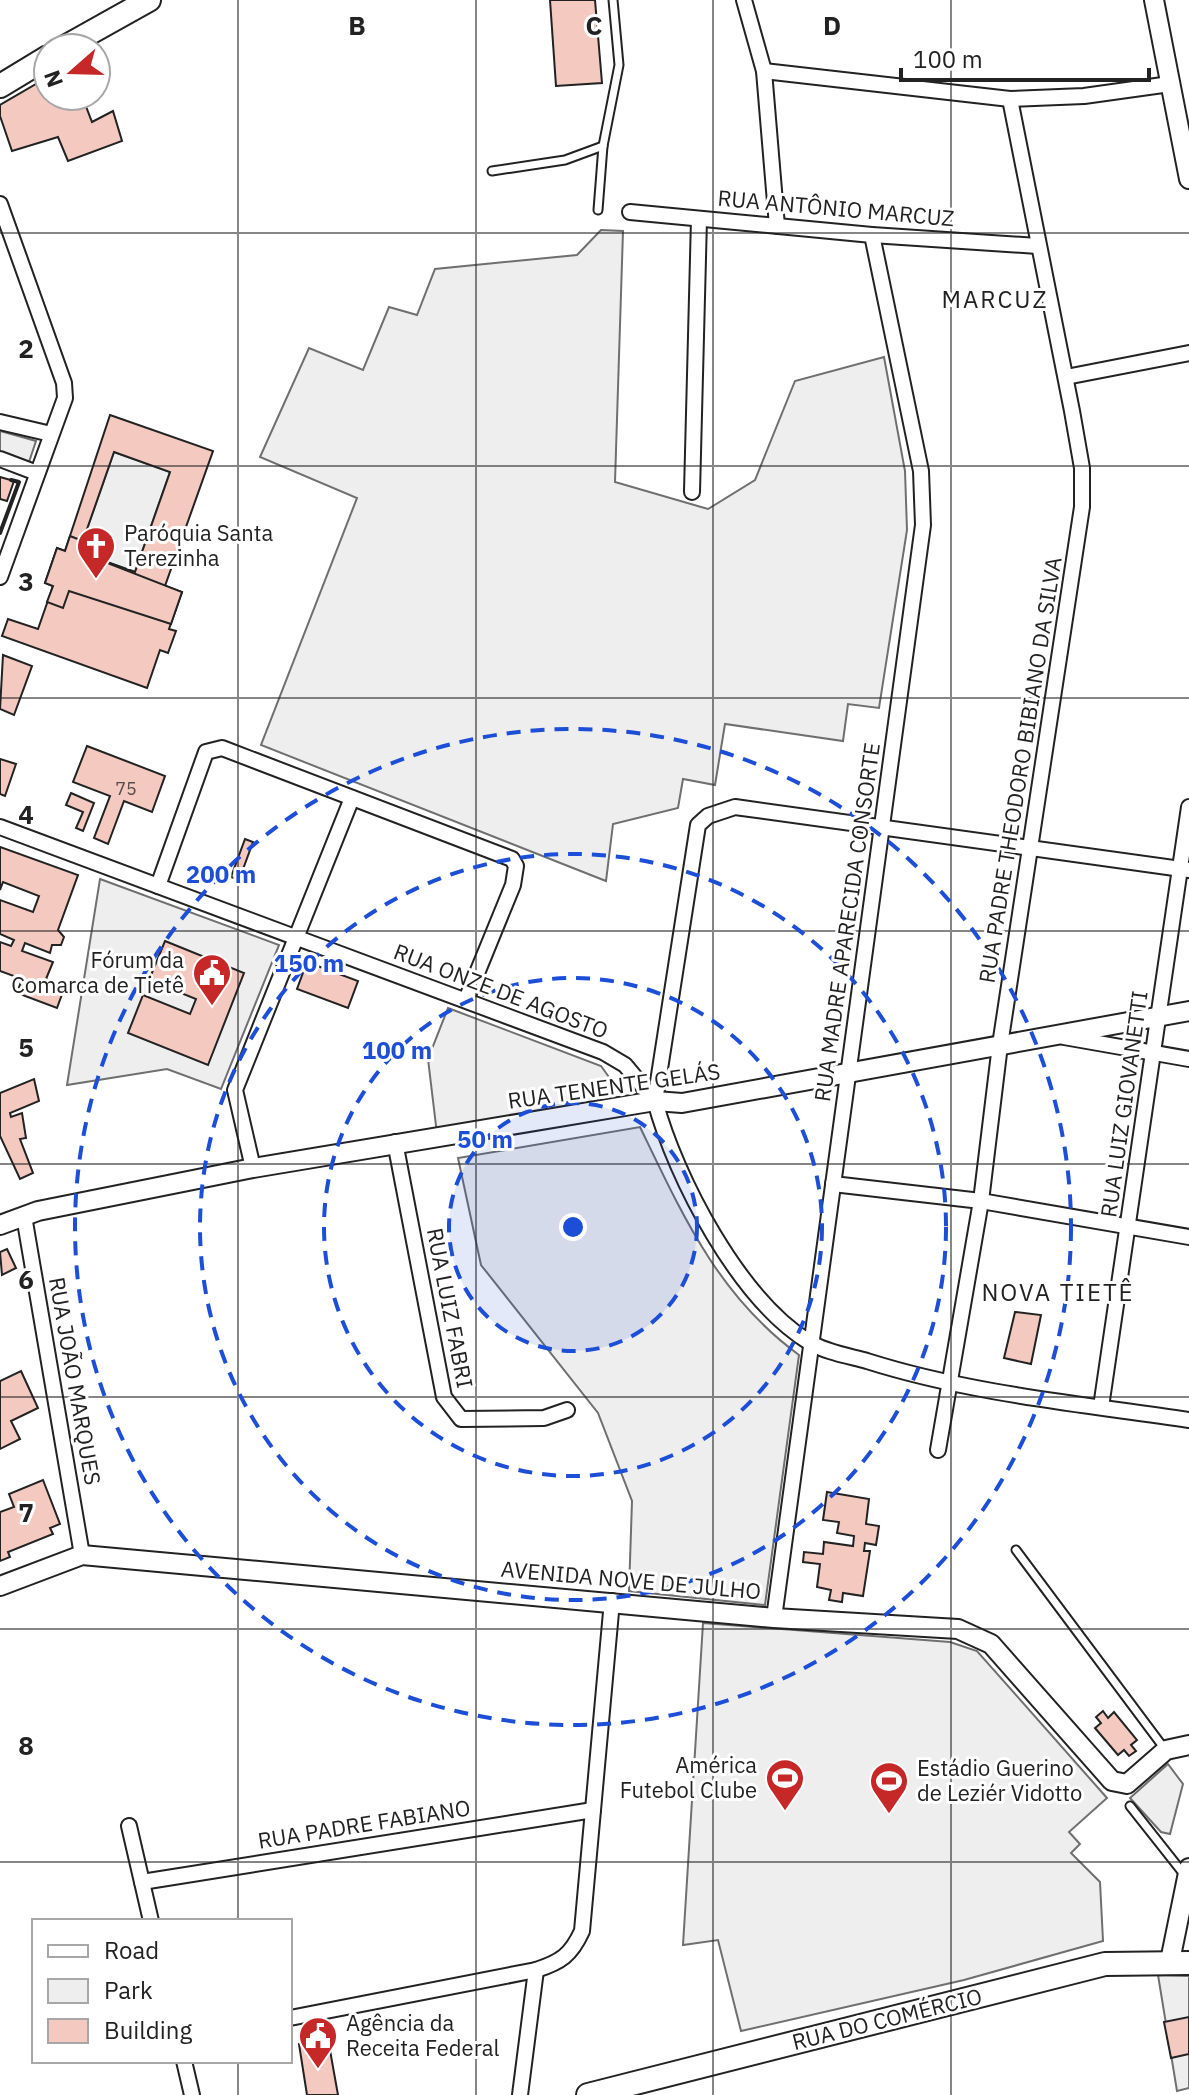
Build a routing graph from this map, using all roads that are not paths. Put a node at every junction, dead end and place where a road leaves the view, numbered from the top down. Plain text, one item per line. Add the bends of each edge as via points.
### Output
1 (149, 0) edge
2 (613, 0) edge
3 (744, 0) edge
4 (1154, 0) edge
5 (92, 32) edge
6 (32, 67) edge
7 (764, 71) junction
8 (1170, 84) junction
9 (0, 86) edge
10 (1010, 99) junction
11 (603, 146) junction
12 (492, 171) dead end
13 (1189, 179) edge
14 (0, 204) edge
15 (598, 210) dead end
16 (630, 212) dead end
17 (699, 219) junction
18 (777, 226) junction
19 (872, 235) junction
20 (1038, 246) junction
21 (1189, 353) edge
22 (1066, 377) junction
23 (0, 422) edge
24 (51, 434) junction
25 (0, 459) edge
26 (37, 473) junction
27 (692, 492) dead end
28 (0, 577) edge
29 (352, 798) junction
30 (1189, 807) edge
31 (882, 825) junction
32 (0, 827) edge
33 (1032, 847) junction
34 (1184, 869) edge
35 (158, 886) junction
36 (296, 937) junction
37 (466, 1000) junction
38 (1189, 1011) edge
39 (1159, 1016) junction
40 (1056, 1035) junction
41 (1000, 1045) junction
42 (1154, 1052) junction
43 (1189, 1059) edge
44 (848, 1075) junction
45 (655, 1101) junction
46 (395, 1142) junction
47 (253, 1168) junction
48 (833, 1184) junction
49 (981, 1201) junction
50 (24, 1216) junction
51 (0, 1225) edge
52 (1129, 1228) junction
53 (1189, 1237) edge
54 (812, 1344) junction
55 (948, 1383) junction
56 (1101, 1407) junction
57 (567, 1410) dead end
58 (1189, 1420) edge
59 (938, 1450) dead end
60 (1016, 1550) dead end
61 (82, 1555) junction
62 (0, 1586) edge
63 (612, 1601) junction
64 (774, 1618) junction
65 (1181, 1749) edge
66 (1130, 1806) dead end
67 (593, 1810) junction
68 (129, 1826) dead end
69 (1189, 1875) edge
70 (142, 1882) junction
71 (151, 1919) edge
72 (1180, 1962) edge
73 (536, 1970) junction
74 (292, 2018) edge
75 (184, 2063) edge
76 (192, 2095) edge
77 (520, 2095) edge
78 (588, 2095) edge

1 - 5 main road
2 - 11 lane via 619,65
3 - 7 street
4 - 8 street
6 - 9 main road
7 - 10 street
7 - 18 street
8 - 10 street
8 - 13 street
10 - 20 street, RUA PADRE THEODORO BIBIANO DA SILVA
11 - 12 lane via 565,160
11 - 15 lane
14 - 24 street via 64,383 65,398
16 - 17 street, RUA ANTÔNIO MARCUZ
17 - 18 street, RUA ANTÔNIO MARCUZ
17 - 27 street
18 - 19 street, RUA ANTÔNIO MARCUZ
19 - 20 street, RUA ANTÔNIO MARCUZ
19 - 31 street, RUA MADRE APARECIDA CONSORTE via 921,471 922,512
20 - 22 street, RUA PADRE THEODORO BIBIANO DA SILVA
21 - 22 street
22 - 33 street, RUA PADRE THEODORO BIBIANO DA SILVA via 1082,468 1082,507
23 - 24 street
24 - 26 street
25 - 26 street
26 - 28 street
29 - 35 street via 222,748 206,752
29 - 36 street
29 - 37 street via 512,859 516,866
30 - 34 street, RUA LUIZ GIOVANETTI
31 - 33 street
31 - 44 street, RUA MADRE APARECIDA CONSORTE
31 - 45 street via 735,807 698,825
32 - 35 street, RUA ONZE DE AGOSTO
33 - 34 street
33 - 41 street, RUA PADRE THEODORO BIBIANO DA SILVA
34 - 39 street, RUA LUIZ GIOVANETTI
35 - 36 street, RUA ONZE DE AGOSTO
36 - 37 street, RUA ONZE DE AGOSTO
36 - 47 street via 235,1090
37 - 45 street, RUA ONZE DE AGOSTO via 603,1052 625,1065
38 - 39 street, RUA TENENTE GELÁS
39 - 40 street, RUA TENENTE GELÁS
39 - 42 street, RUA LUIZ GIOVANETTI
40 - 41 street, RUA TENENTE GELÁS
40 - 42 street
41 - 44 street, RUA TENENTE GELÁS
41 - 49 street, RUA PADRE THEODORO BIBIANO DA SILVA
42 - 43 street
42 - 52 street, RUA LUIZ GIOVANETTI
44 - 45 street, RUA TENENTE GELÁS via 682,1103
44 - 48 street, RUA MADRE APARECIDA CONSORTE
45 - 46 street, RUA TENENTE GELÁS
45 - 54 street via 664,1132 732,1264 757,1296
46 - 47 street, RUA TENENTE GELÁS
46 - 57 street, RUA LUIZ FABRI via 444,1397 453,1412 461,1419 544,1418
47 - 50 street, RUA TENENTE GELÁS
48 - 49 street
48 - 54 street, RUA MADRE APARECIDA CONSORTE
49 - 52 street
49 - 55 street, RUA PADRE THEODORO BIBIANO DA SILVA
50 - 51 street, RUA TENENTE GELÁS
50 - 61 street, RUA JOÃO MARQUES
52 - 53 street
52 - 56 street, RUA LUIZ GIOVANETTI
54 - 55 street
54 - 64 street, RUA MADRE APARECIDA CONSORTE
55 - 56 street
55 - 59 street, RUA PADRE THEODORO BIBIANO DA SILVA
56 - 58 street
60 - 65 lane
61 - 62 street
61 - 63 street, AVENIDA NOVE DE JULHO
63 - 64 street, AVENIDA NOVE DE JULHO
63 - 67 street
64 - 65 street, AVENIDA NOVE DE JULHO via 892,1623 975,1634 1012,1666 1112,1781 1127,1784
66 - 69 lane
67 - 70 street, RUA PADRE FABIANO
67 - 73 street via 582,1931 573,1952
68 - 70 street
69 - 72 street
70 - 71 street
72 - 78 main road, RUA DO COMÉRCIO via 1105,1964
73 - 74 street
73 - 77 street
75 - 76 street

